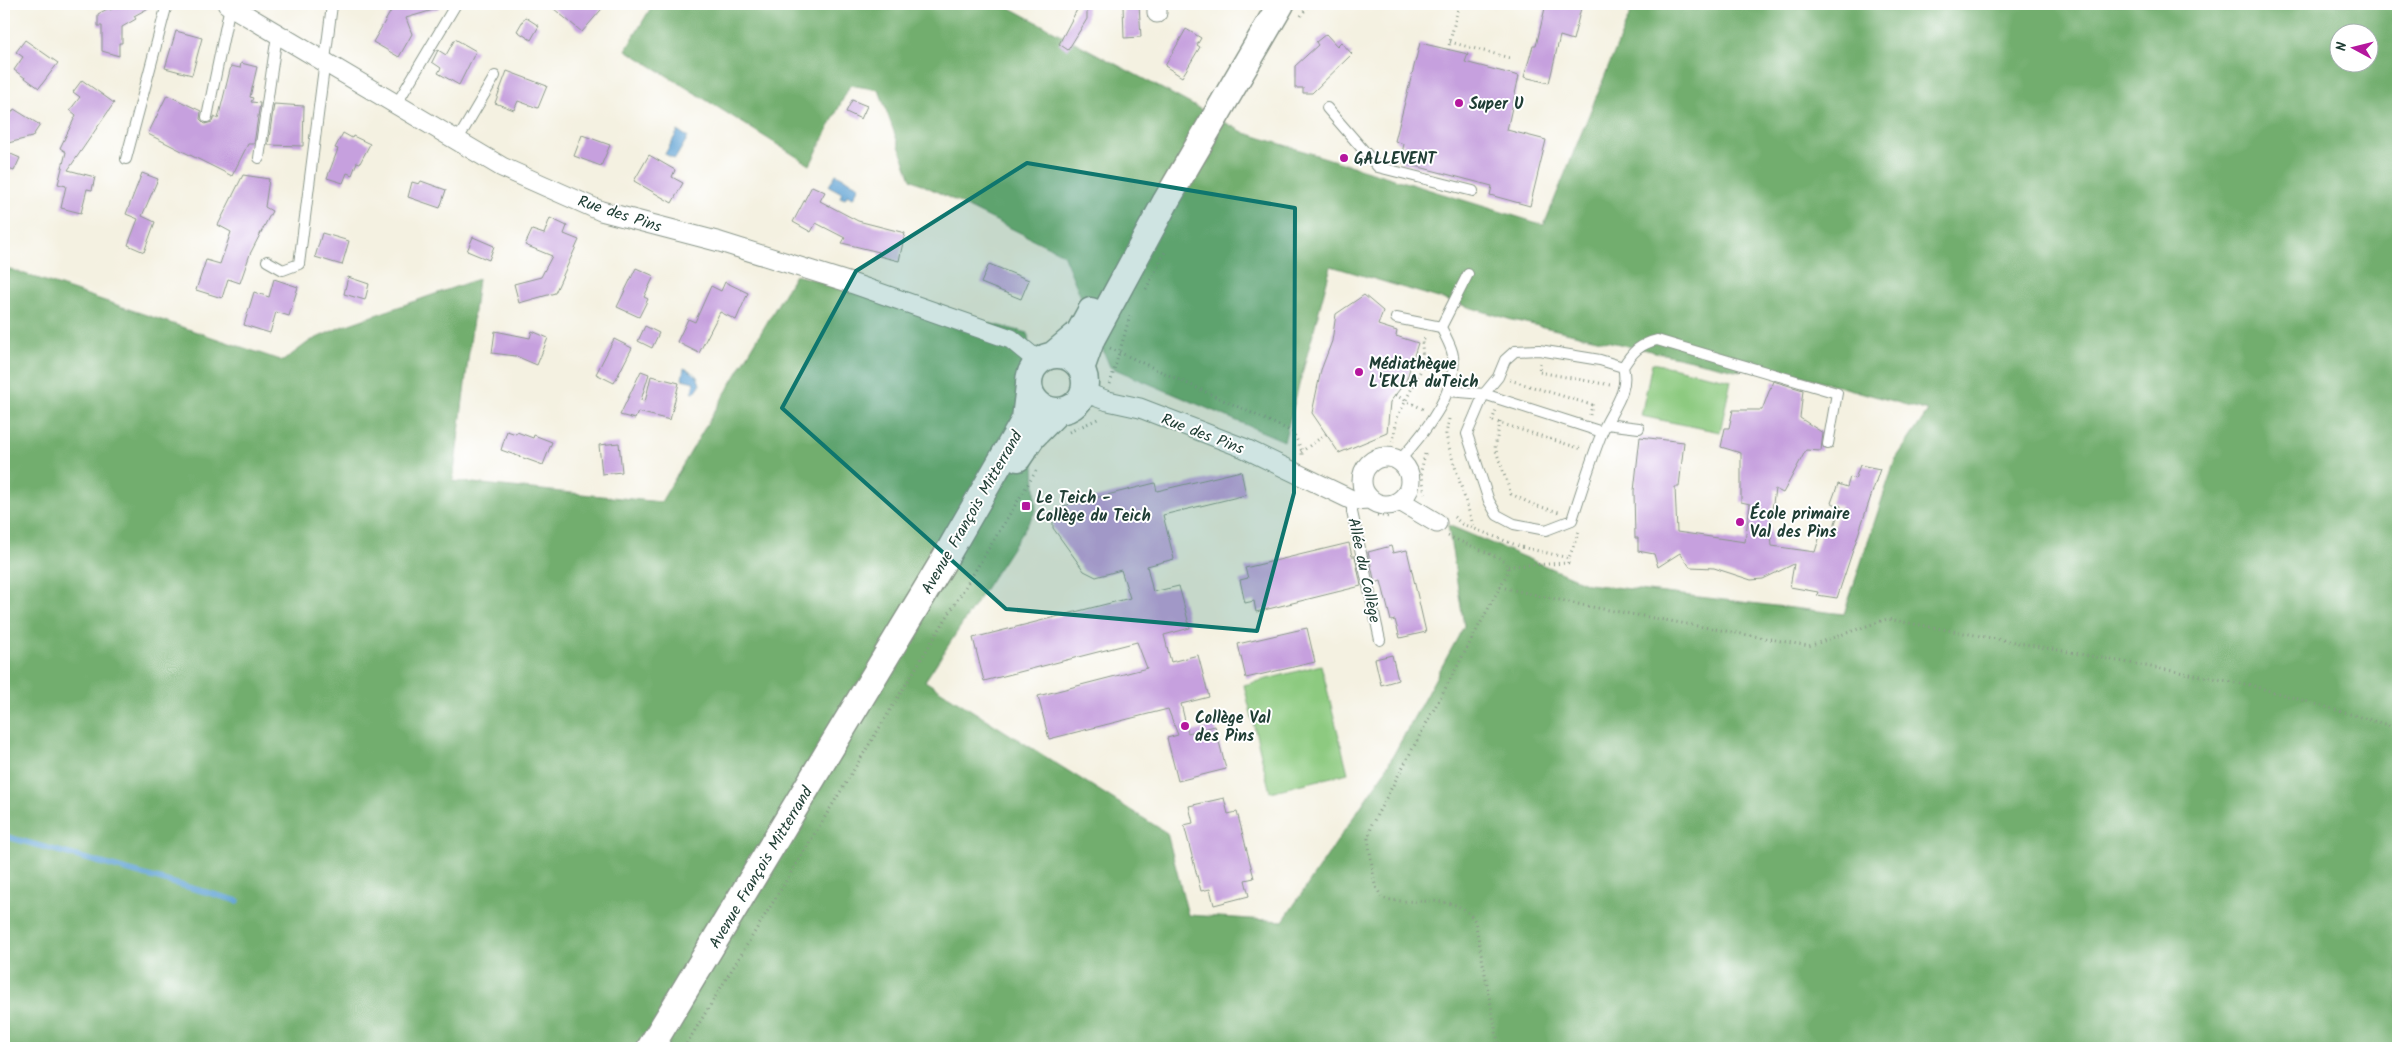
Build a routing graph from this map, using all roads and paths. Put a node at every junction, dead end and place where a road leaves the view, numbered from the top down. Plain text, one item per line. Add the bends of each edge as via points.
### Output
1 (167, 4) edge
2 (456, 4) edge
3 (1308, 4) edge
4 (1459, 4) edge
5 (228, 5) edge
6 (332, 5) edge
7 (1290, 12) edge
8 (277, 35) junction
9 (1450, 42) junction
10 (1448, 50) dead end
11 (1510, 58) dead end
12 (325, 64) junction
13 (495, 76) dead end
14 (1232, 88) junction
15 (396, 106) junction
16 (1327, 108) dead end
17 (207, 117) dead end
18 (457, 141) junction
19 (259, 158) dead end
20 (126, 159) dead end
21 (1473, 190) dead end
22 (1168, 242) dead end
23 (267, 261) dead end
24 (1468, 274) dead end
25 (1145, 290) dead end
26 (1131, 314) dead end
27 (1396, 318) dead end
28 (1441, 327) junction
29 (1092, 338) junction
30 (1118, 353) junction
31 (1541, 357) dead end
32 (1623, 367) junction
33 (1040, 368) junction
34 (1083, 380) junction
35 (1448, 391) junction
36 (1484, 394) junction
37 (1395, 395) dead end
38 (1499, 399) junction
39 (1108, 401) junction
40 (1406, 401) junction
41 (1610, 409) junction
42 (1435, 415) junction
43 (1474, 418) junction
44 (1492, 421) junction
45 (1500, 422) junction
46 (1060, 423) junction
47 (1604, 428) junction
48 (1639, 428) dead end
49 (1326, 434) dead end
50 (1828, 444) dead end
51 (1302, 451) junction
52 (1426, 451) dead end
53 (1594, 452) junction
54 (1395, 459) junction
55 (1282, 465) junction
56 (1038, 468) dead end
57 (1299, 473) junction
58 (1362, 476) junction
59 (1320, 483) junction
60 (1358, 504) junction
61 (1399, 510) junction
62 (1438, 518) junction
63 (1572, 520) junction
64 (1474, 528) junction
65 (1569, 558) junction
66 (1508, 566) junction
67 (1500, 587) junction
68 (1380, 640) dead end
69 (869, 685) junction
70 (2398, 728) edge
71 (650, 1048) edge
72 (684, 1048) edge
73 (1499, 1048) edge

1 - 20 lane
2 - 15 lane
3 - 7 path
4 - 9 path
5 - 8 street, Rue des Pins
5 - 17 lane
6 - 12 lane
7 - 14 main road
8 - 12 street, Rue des Pins
8 - 19 lane
9 - 10 path
9 - 11 path
12 - 15 street, Rue des Pins
12 - 23 lane via 299,264 283,270
13 - 18 lane
14 - 29 main road
14 - 33 main road via 1158,194 1079,333
15 - 18 street, Rue des Pins
16 - 21 lane via 1378,167
18 - 33 street, Rue des Pins via 502,168 601,211 720,242 851,283 1011,339
22 - 25 path via 1164,258
24 - 28 lane
26 - 30 path
27 - 28 lane
28 - 35 lane via 1453,356
28 - 40 path via 1422,341 1423,366
29 - 30 path
29 - 34 main road
30 - 39 path via 1107,392
30 - 51 path via 1293,432
31 - 41 path via 1539,372 1613,386
32 - 36 lane via 1539,350 1515,351 1505,360 1498,377
32 - 41 lane via 1626,378 1620,401
32 - 50 lane via 1632,353 1645,343 1657,340 1837,393
33 - 34 main road via 1069,358
33 - 46 main road via 1035,401
33 - 69 main road, Avenue François Mitterrand via 1025,419
34 - 39 street, Rue des Pins
34 - 46 main road, Avenue François Mitterrand via 1074,406
35 - 36 lane
35 - 42 lane
36 - 38 lane
36 - 43 lane
37 - 40 path
38 - 41 path via 1507,379 1592,405 1590,415 1593,417
38 - 44 path
38 - 47 lane
39 - 46 path via 1102,417
39 - 55 street, Rue des Pins via 1140,408
40 - 42 path
40 - 54 path via 1397,418
41 - 47 lane
42 - 54 lane via 1420,438
42 - 64 path via 1450,416 1446,434
43 - 44 path
43 - 63 lane via 1467,434 1488,501 1497,515 1514,524 1546,530
44 - 45 path
45 - 53 path
45 - 63 path via 1495,448 1511,494 1555,510
46 - 69 main road, Avenue François Mitterrand via 1033,436 948,570
47 - 48 lane
47 - 53 lane
49 - 51 path
51 - 55 path
51 - 57 path
52 - 62 path via 1421,471 1423,490 1435,506
53 - 63 lane
54 - 58 street via 1376,459
54 - 61 street via 1408,472 1410,480
55 - 57 street, Rue des Pins
56 - 72 path
57 - 59 street, Rue des Pins
58 - 59 street, Rue des Pins via 1346,482
58 - 60 street, Allée du Collège
59 - 60 street, Rue des Pins
60 - 61 path
60 - 61 street, Allée du Collège
60 - 68 lane, Allée du Collège
61 - 62 street
62 - 64 path
62 - 66 path via 1434,528 1502,559
63 - 65 path via 1581,524
64 - 65 path via 1521,548
65 - 66 path via 1568,563
66 - 67 path
67 - 70 path via 1809,646 1887,619 2250,684
67 - 73 path via 1372,824 1368,839 1376,885 1382,898 1395,902 1438,901 1468,910 1475,921
69 - 71 main road, Avenue François Mitterrand

